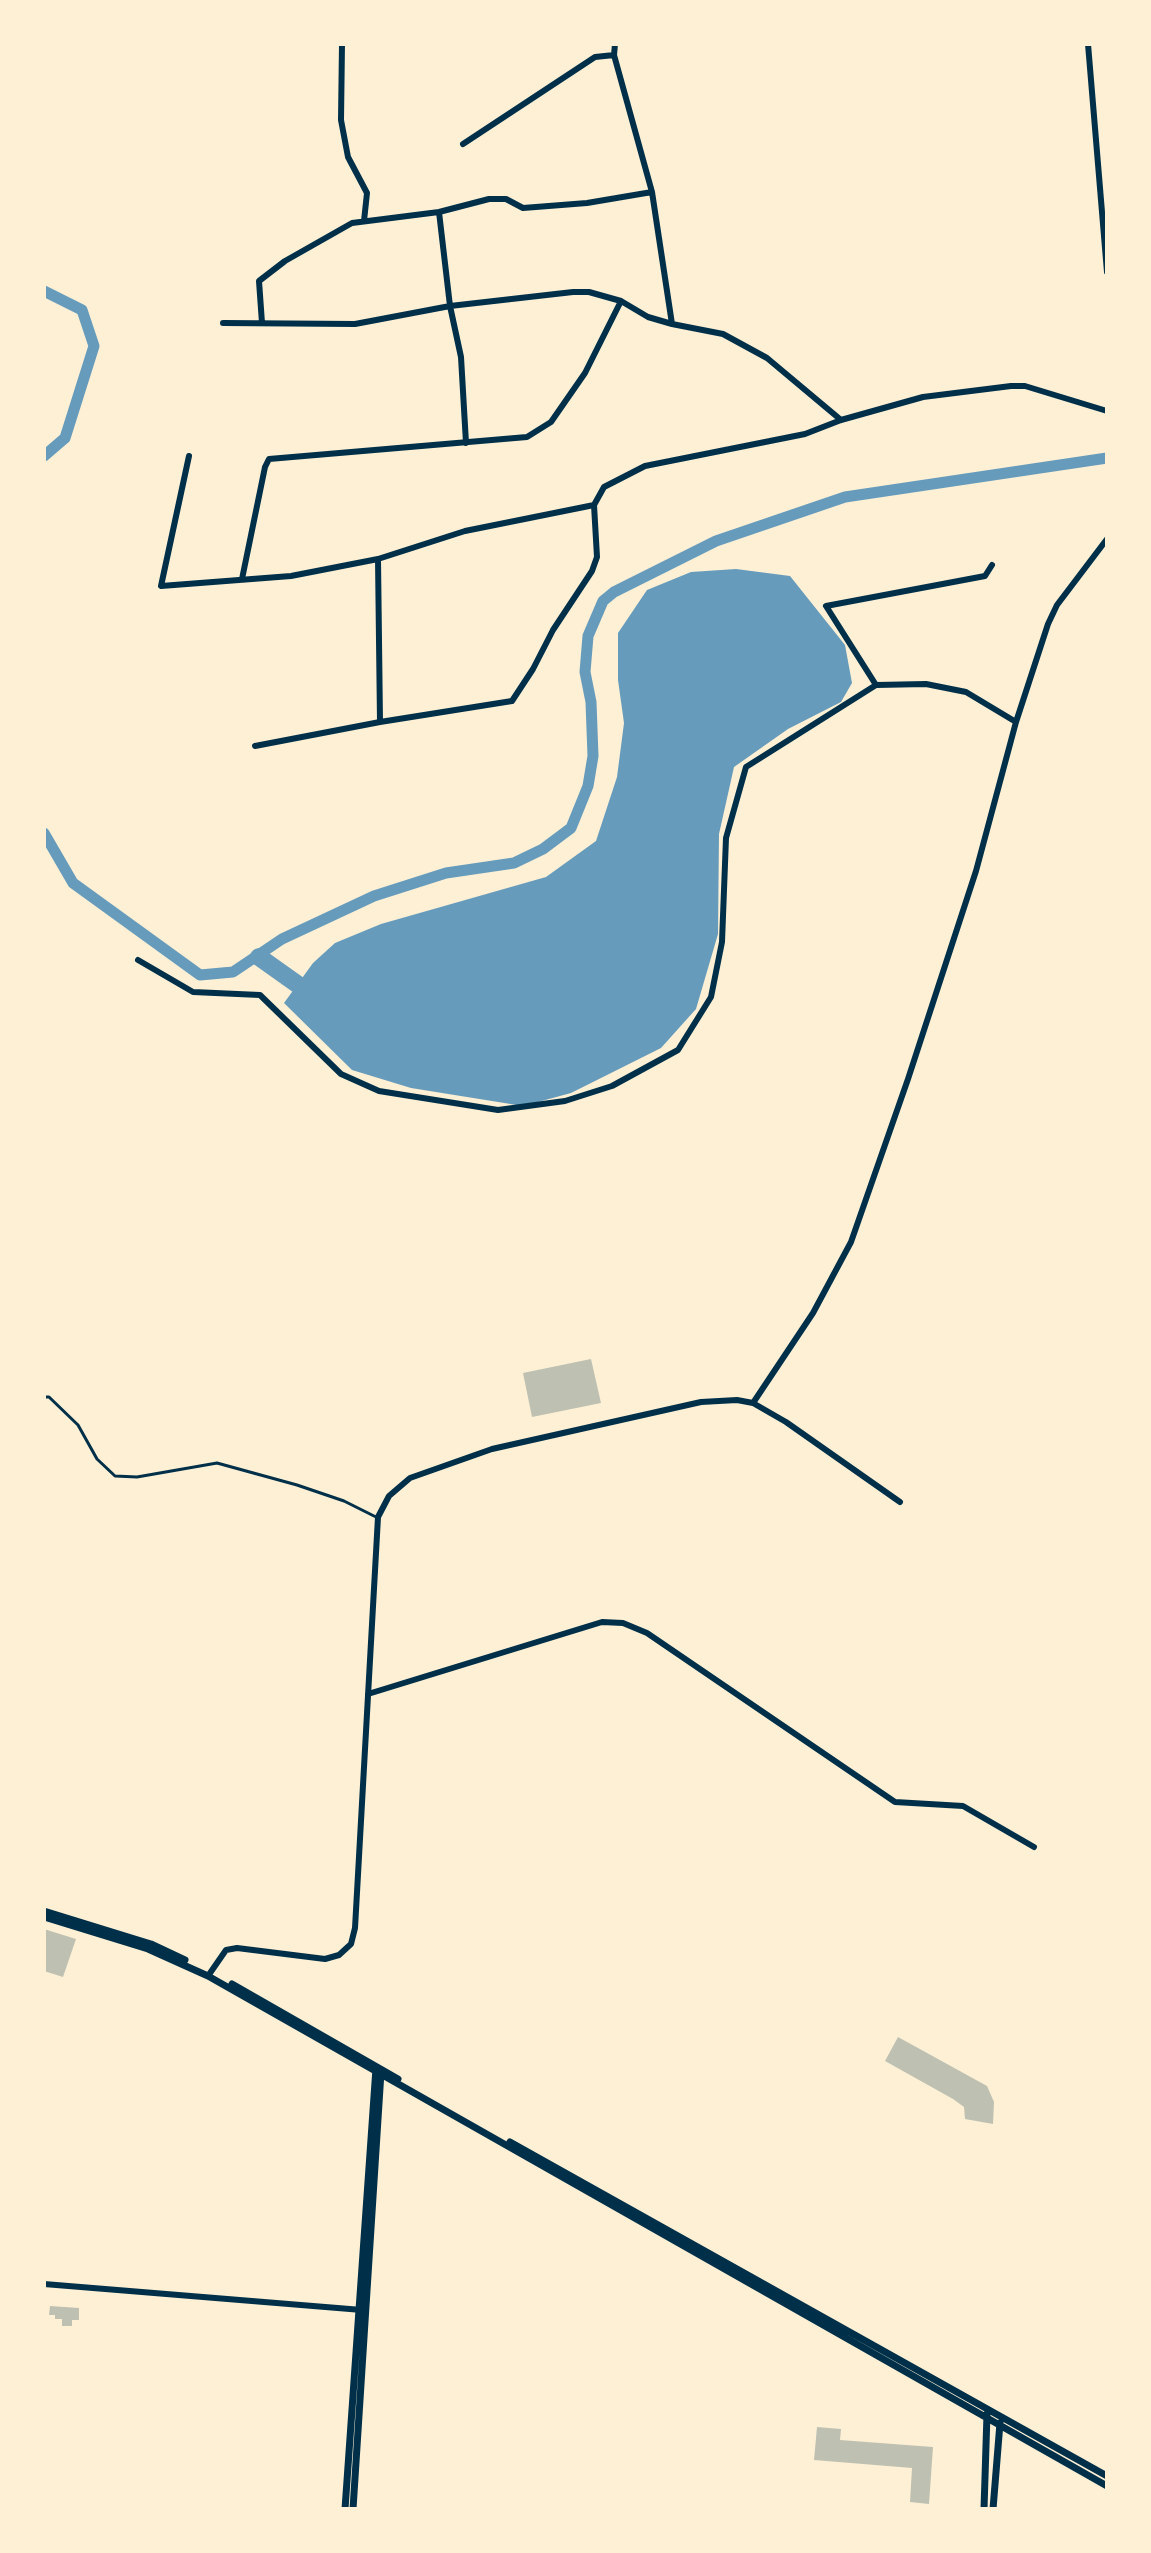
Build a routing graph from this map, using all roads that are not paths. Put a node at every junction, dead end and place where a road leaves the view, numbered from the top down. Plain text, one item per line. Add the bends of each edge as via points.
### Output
1 (342, 44) edge
2 (615, 44) edge
3 (1088, 44) edge
4 (614, 55) junction
5 (463, 144) dead end
6 (652, 192) junction
7 (439, 212) junction
8 (364, 221) junction
9 (1107, 272) edge
10 (621, 301) junction
11 (450, 306) junction
12 (223, 323) dead end
13 (262, 323) junction
14 (672, 324) junction
15 (1107, 411) edge
16 (841, 420) junction
17 (466, 443) junction
18 (189, 456) dead end
19 (594, 505) junction
20 (1107, 539) edge
21 (378, 559) junction
22 (992, 565) dead end
23 (242, 579) junction
24 (876, 685) junction
25 (380, 722) junction
26 (1016, 722) junction
27 (255, 746) dead end
28 (138, 960) dead end
29 (44, 1397) edge
30 (753, 1403) junction
31 (900, 1502) dead end
32 (378, 1517) junction
33 (368, 1694) junction
34 (1034, 1847) dead end
35 (44, 1914) edge
36 (210, 1975) junction
37 (379, 2071) junction
38 (44, 2284) edge
39 (362, 2310) junction
40 (987, 2412) junction
41 (1000, 2420) junction
42 (1107, 2476) edge
43 (1107, 2486) edge
44 (345, 2509) edge
45 (353, 2509) edge
46 (984, 2509) edge
47 (993, 2509) edge

1 - 8 street via 341,120 348,157 367,193
2 - 4 street
3 - 9 street
4 - 5 street via 595,57
4 - 6 street
6 - 7 street via 523,208 506,199 489,199
6 - 14 street
7 - 8 street
7 - 11 street
8 - 13 street via 285,261 259,281
10 - 11 street via 573,292
10 - 14 street
10 - 17 street via 585,373 551,422 527,437
11 - 13 street via 355,324
11 - 17 street via 461,357
12 - 13 street
14 - 16 street via 723,334 767,358
15 - 16 street via 1011,386 923,397
16 - 19 street via 805,434 645,466 604,487
17 - 23 street via 269,459
18 - 23 street via 161,586
19 - 21 street via 465,531
19 - 25 street via 597,557 592,571 512,701
20 - 26 street via 1057,605
21 - 23 street via 291,576
21 - 25 street
22 - 24 street via 985,576 826,606
24 - 26 street via 926,684 966,692
24 - 28 street via 746,767 726,838 722,942 711,997 678,1050 612,1086 565,1101 498,1110 379,1091 341,1074 260,995 193,992
25 - 27 street
26 - 30 street via 976,871 851,1242 813,1313
29 - 32 lane via 78,1425 97,1459 115,1476 217,1463 297,1485
30 - 31 street
30 - 32 street via 701,1402 492,1449 410,1478 389,1496
32 - 33 street
33 - 34 street via 602,1622 623,1623 643,1631 895,1802 963,1806
33 - 36 street via 351,1944 325,1959 226,1950
35 - 36 street
36 - 37 street
37 - 39 street
37 - 40 street
38 - 39 street
39 - 44 street
39 - 45 street
40 - 41 street
40 - 46 street
41 - 42 street
41 - 43 street
41 - 47 street

